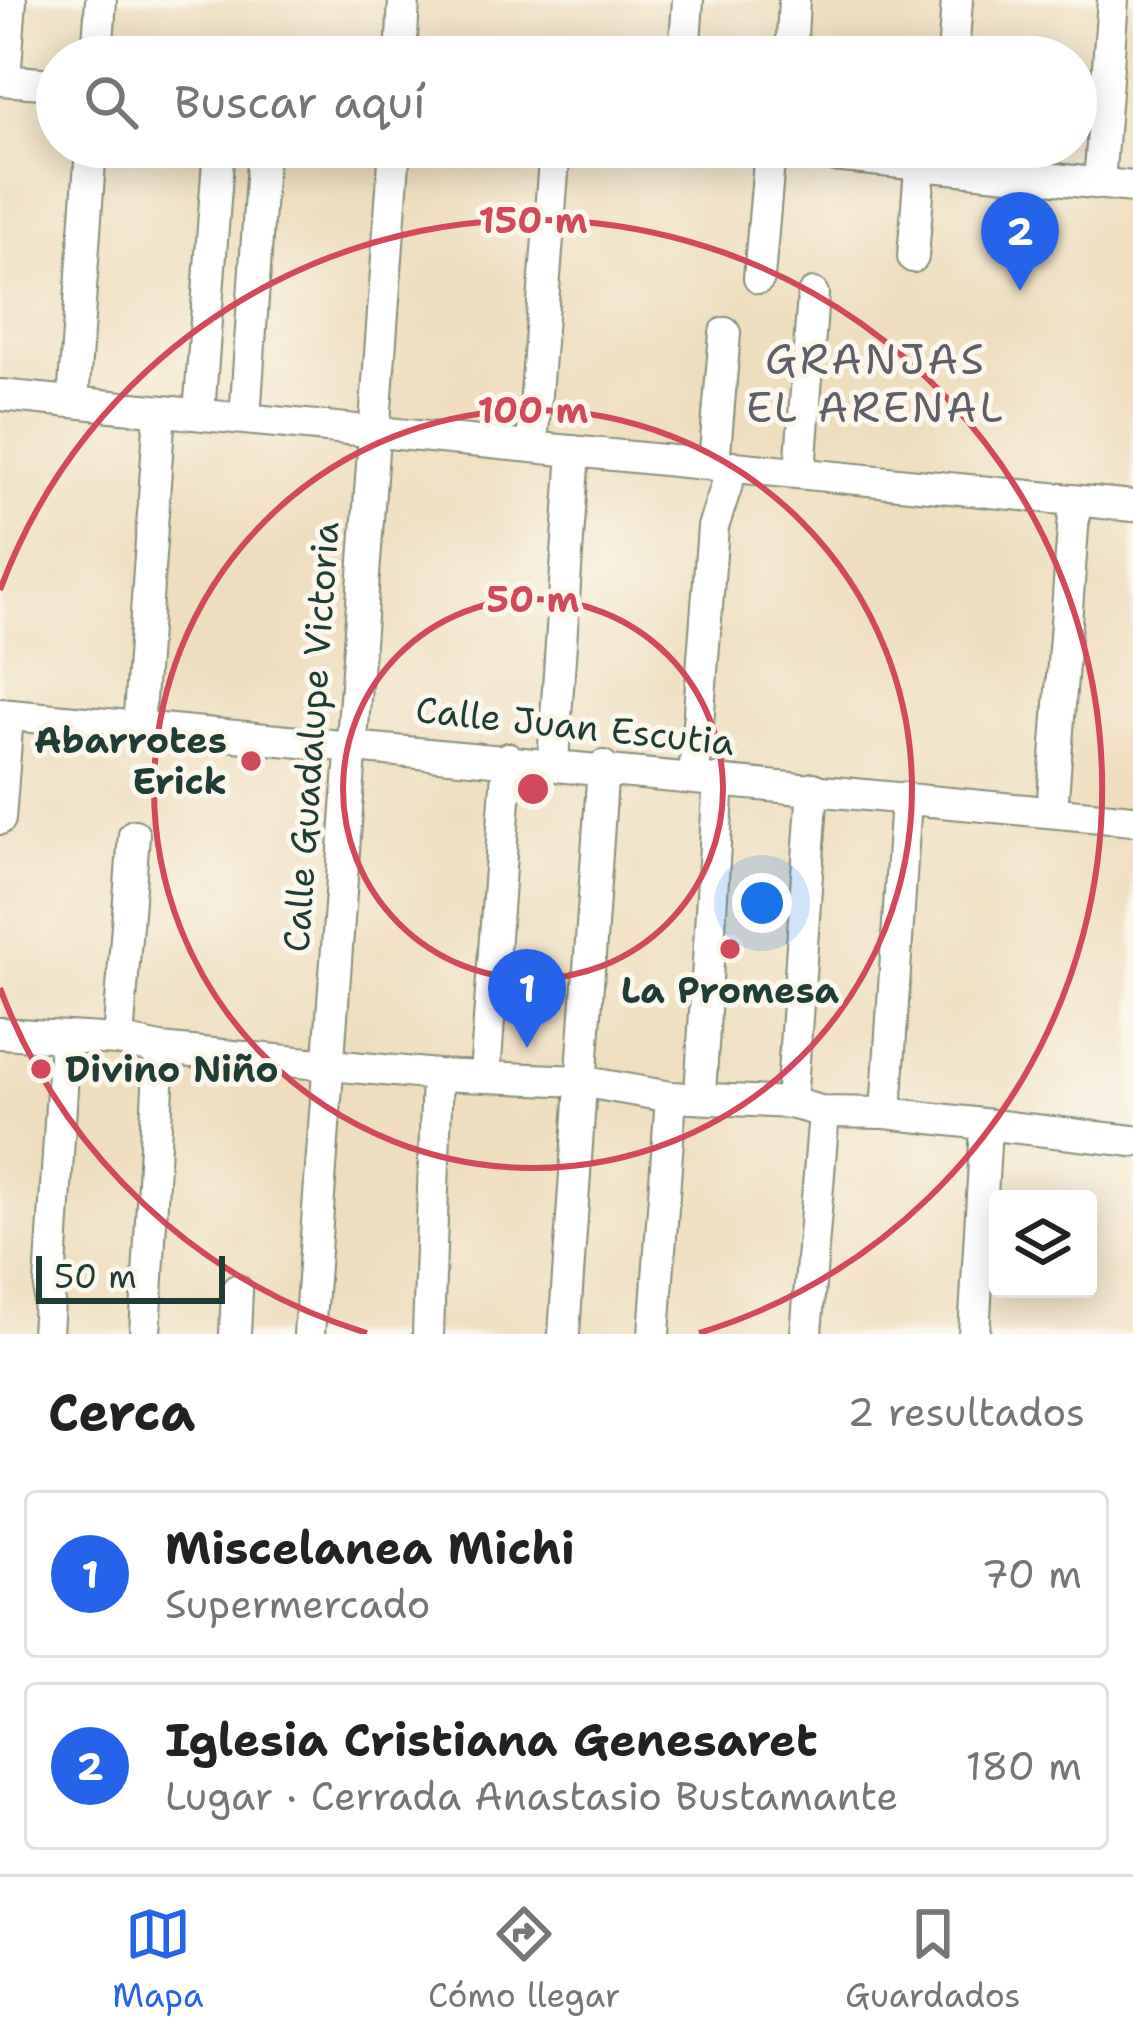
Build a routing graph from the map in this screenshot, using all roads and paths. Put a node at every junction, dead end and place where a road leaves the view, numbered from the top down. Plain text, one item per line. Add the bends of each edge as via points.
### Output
1 (11, 0) edge
2 (101, 0) edge
3 (404, 0) edge
4 (688, 0) edge
5 (794, 0) edge
6 (957, 0) edge
7 (1113, 0) edge
8 (98, 36) edge
9 (401, 36) edge
10 (686, 36) edge
11 (792, 36) edge
12 (954, 36) edge
13 (3, 80) edge
14 (36, 82) edge
15 (90, 168) edge
16 (217, 168) edge
17 (262, 168) edge
18 (393, 168) edge
19 (553, 168) edge
20 (769, 168) edge
21 (935, 168) edge
22 (984, 168) edge
23 (1100, 183) junction
24 (1133, 187) edge
25 (913, 257) dead end
26 (759, 278) dead end
27 (813, 294) dead end
28 (725, 333) dead end
29 (0, 395) edge
30 (73, 402) junction
31 (160, 411) junction
32 (199, 414) junction
33 (245, 419) junction
34 (375, 431) junction
35 (532, 446) junction
36 (574, 451) junction
37 (723, 465) junction
38 (800, 472) junction
39 (1075, 501) junction
40 (1133, 506) edge
41 (4, 714) edge
42 (138, 729) junction
43 (349, 742) junction
44 (508, 758) junction
45 (553, 762) junction
46 (603, 766) junction
47 (707, 778) junction
48 (813, 788) junction
49 (906, 797) junction
50 (1052, 812) junction
51 (0, 819) edge
52 (1133, 820) edge
53 (134, 835) dead end
54 (0, 1033) edge
55 (65, 1040) junction
56 (118, 1040) junction
57 (160, 1049) junction
58 (326, 1060) junction
59 (437, 1075) junction
60 (485, 1075) junction
61 (580, 1081) junction
62 (686, 1096) junction
63 (791, 1103) junction
64 (824, 1112) junction
65 (886, 1113) junction
66 (986, 1127) junction
67 (1133, 1141) edge
68 (237, 1290) dead end
69 (47, 1334) edge
70 (145, 1334) edge
71 (235, 1334) edge
72 (309, 1334) edge
73 (428, 1334) edge
74 (564, 1334) edge
75 (654, 1334) edge
76 (806, 1334) edge
77 (974, 1334) edge

1 - 13 street
2 - 8 street
3 - 9 street
4 - 10 street
5 - 11 street
6 - 12 street
7 - 23 street
13 - 14 street
15 - 30 street
16 - 32 street
17 - 33 street
18 - 34 street, Calle Guadalupe Victoria
19 - 35 street
20 - 26 street
21 - 25 street
22 - 23 street
23 - 24 street
27 - 38 street
28 - 37 street
29 - 30 street
30 - 31 street
31 - 32 street
31 - 42 street
32 - 33 street
33 - 34 street
34 - 35 street
34 - 43 street, Calle Guadalupe Victoria
35 - 36 street
36 - 37 street
36 - 45 street
37 - 38 street
37 - 47 street via 713,527
38 - 39 street
39 - 40 street
39 - 50 street
41 - 42 street, Calle Juan Escutia
41 - 51 street, Calle Juan Escutia
42 - 43 street, Calle Juan Escutia
43 - 44 street, Calle Juan Escutia
43 - 58 street, Calle Guadalupe Victoria
44 - 45 street, Calle Juan Escutia
44 - 60 street
45 - 46 street, Calle Juan Escutia
46 - 47 street, Calle Juan Escutia
46 - 61 street
47 - 48 street, Calle Juan Escutia
47 - 62 street
48 - 49 street, Calle Juan Escutia
48 - 63 street
49 - 50 street, Calle Juan Escutia
49 - 65 street
50 - 52 street, Calle Juan Escutia
53 - 56 street
54 - 55 street
55 - 56 street
55 - 69 street
56 - 57 street
57 - 58 street
57 - 70 street
58 - 59 street
58 - 72 street, Calle Guadalupe Victoria
59 - 60 street
59 - 73 street
60 - 61 street
61 - 62 street
61 - 74 street
62 - 63 street
62 - 75 street
63 - 64 street
64 - 65 street
64 - 76 street
65 - 66 street
66 - 67 street
66 - 77 street
68 - 71 street

